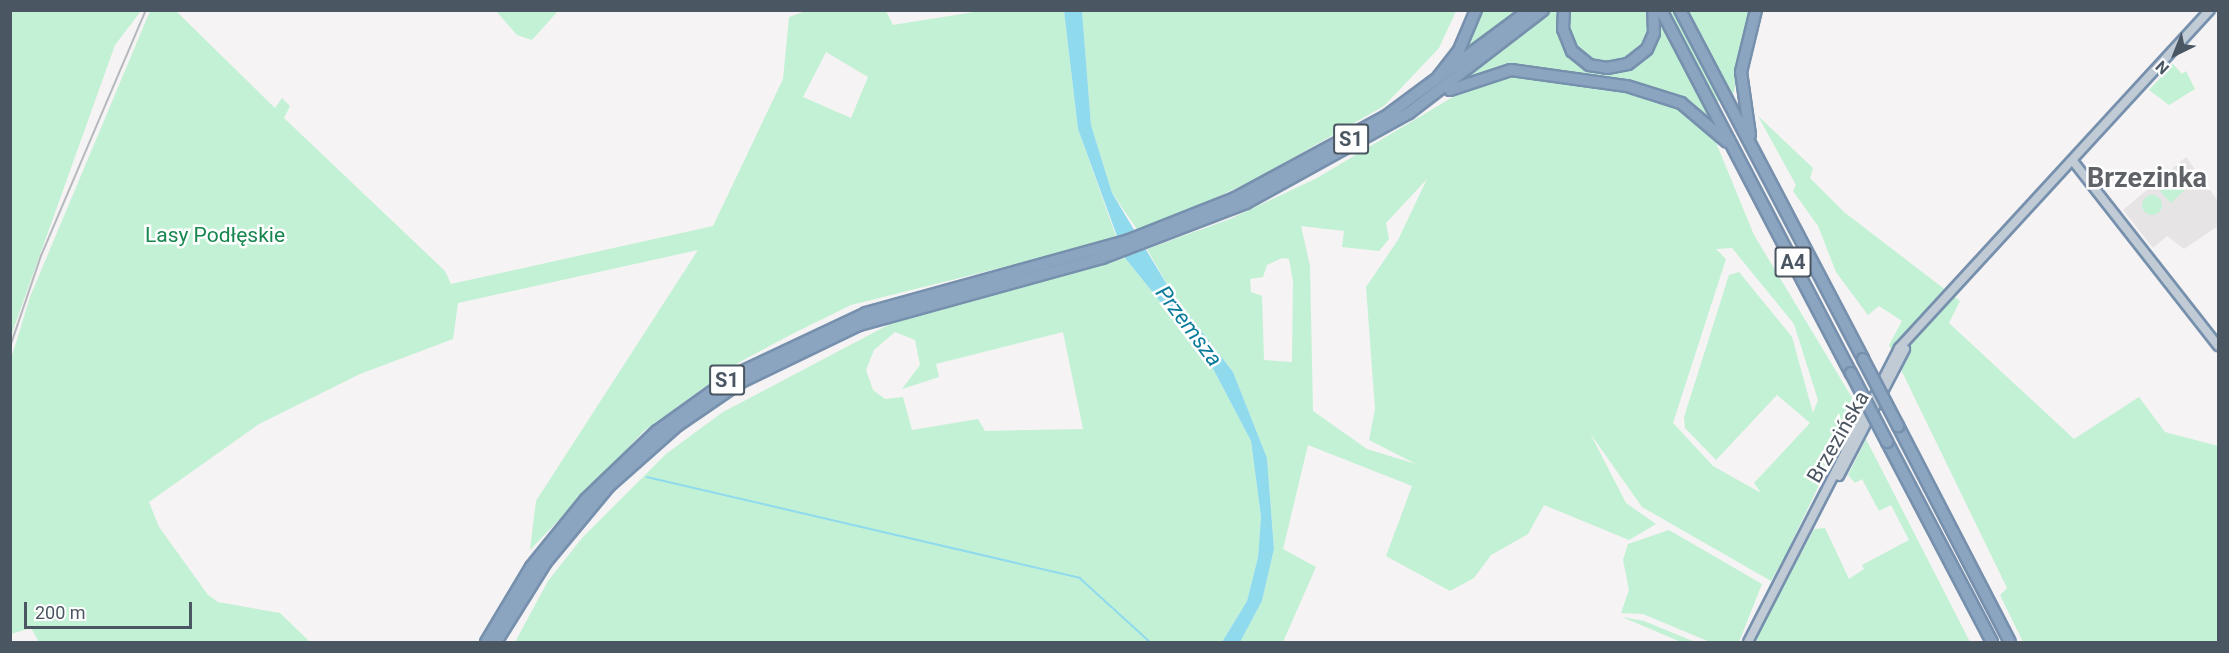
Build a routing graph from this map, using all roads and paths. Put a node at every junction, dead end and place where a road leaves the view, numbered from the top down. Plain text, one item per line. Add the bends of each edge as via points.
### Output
1 (1476, 10) edge
2 (1529, 10) edge
3 (1544, 10) edge
4 (1564, 10) edge
5 (1653, 10) edge
6 (1662, 10) edge
7 (1680, 10) edge
8 (1756, 10) edge
9 (2212, 10) edge
10 (2218, 16) edge
11 (1436, 89) junction
12 (1753, 150) junction
13 (1735, 151) junction
14 (2073, 161) junction
15 (1067, 264) junction
16 (2218, 346) edge
17 (486, 642) edge
18 (496, 642) edge
19 (1748, 642) edge
20 (1992, 642) edge
21 (2010, 642) edge

1 - 11 highway
2 - 11 highway, S1
3 - 11 highway, S1
4 - 5 highway via 1563,28 1572,51 1589,64 1606,68 1628,64 1647,49 1654,33
6 - 13 highway, A4
7 - 12 highway, A4
8 - 12 highway via 1741,77
9 - 10 main road
9 - 14 main road, Brzezińska
11 - 13 highway via 1512,70 1627,86 1681,103
11 - 15 highway, S1 via 1310,162 1164,232
12 - 21 highway, A4, bridge
13 - 20 highway, A4, bridge
14 - 16 main road
14 - 19 main road, Brzezińska via 1918,328
15 - 17 highway, S1 via 845,320 778,351 705,394 638,447 586,499 531,567
15 - 18 highway, S1 via 859,325 794,353 719,396 653,446 594,503 534,579

